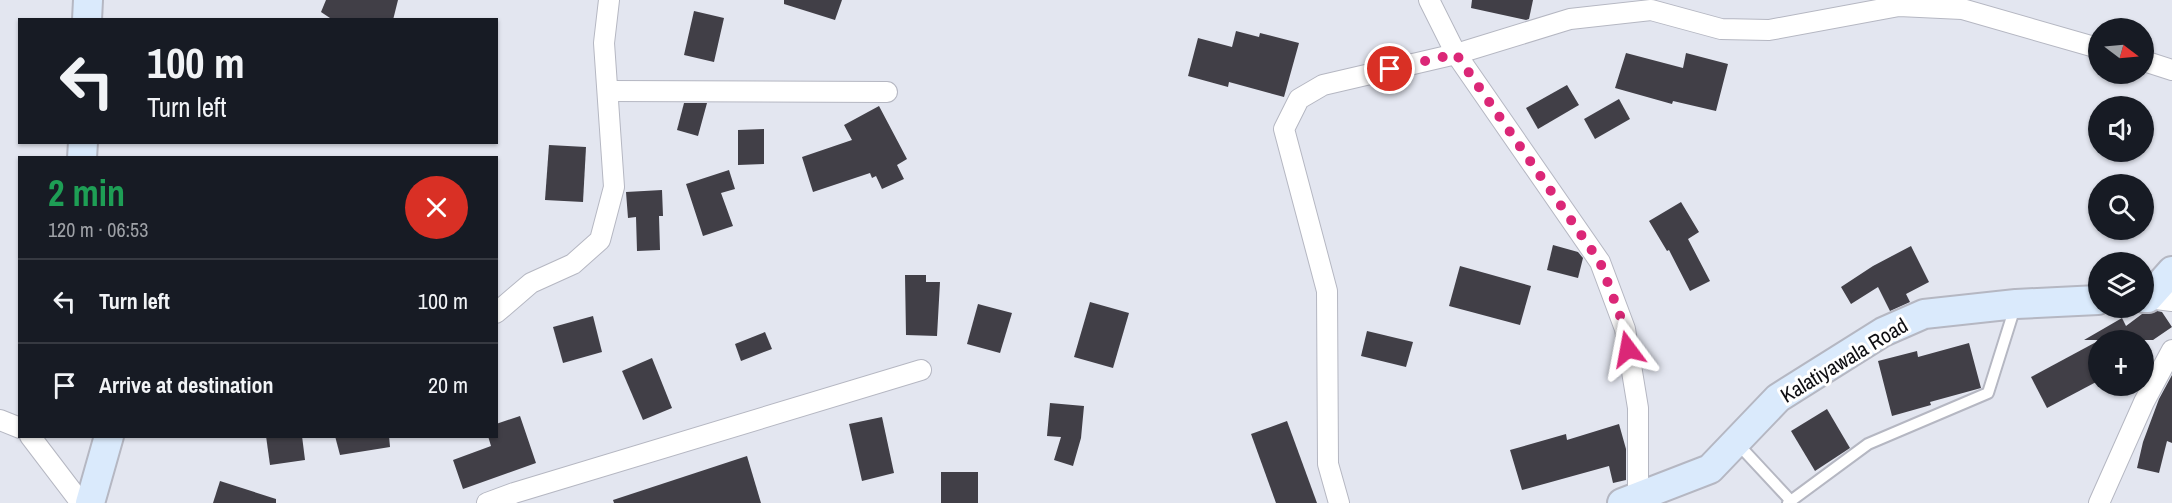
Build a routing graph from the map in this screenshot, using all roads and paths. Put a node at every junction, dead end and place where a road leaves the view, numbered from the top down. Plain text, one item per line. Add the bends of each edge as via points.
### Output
1 (88, 0) edge
2 (609, 0) edge
3 (1429, 0) edge
4 (87, 18) edge
5 (2088, 45) edge
6 (1456, 54) junction
7 (2154, 64) edge
8 (2172, 70) edge
9 (608, 91) junction
10 (887, 92) dead end
11 (2172, 271) edge
12 (2155, 299) edge
13 (2088, 300) edge
14 (2016, 304) junction
15 (498, 311) edge
16 (2172, 350) edge
17 (921, 370) dead end
18 (0, 420) edge
19 (18, 427) edge
20 (32, 438) edge
21 (108, 438) edge
22 (1735, 441) junction
23 (1630, 500) edge
24 (1790, 502) edge
25 (81, 503) edge
26 (90, 503) edge
27 (488, 503) edge
28 (1339, 503) edge
29 (2099, 503) edge

1 - 4 street
2 - 9 street via 604,43
3 - 6 street
5 - 6 street via 1962,9 1899,6 1769,30 1722,29 1651,10 1570,20
6 - 23 street via 1600,262 1625,329 1638,408
6 - 28 street via 1323,85 1299,99 1284,129 1327,291 1328,464
7 - 8 street
9 - 10 street
9 - 15 street via 614,187 600,240 573,264 531,283
11 - 12 street
13 - 14 street, Kalatiyawala Road
14 - 22 street, Kalatiyawala Road via 1924,315 1883,332 1778,398
14 - 24 lane via 1988,393 1868,444
16 - 29 street
17 - 27 street
18 - 19 street
20 - 25 street
21 - 26 street
22 - 23 street, Kalatiyawala Road via 1710,469
22 - 24 lane

